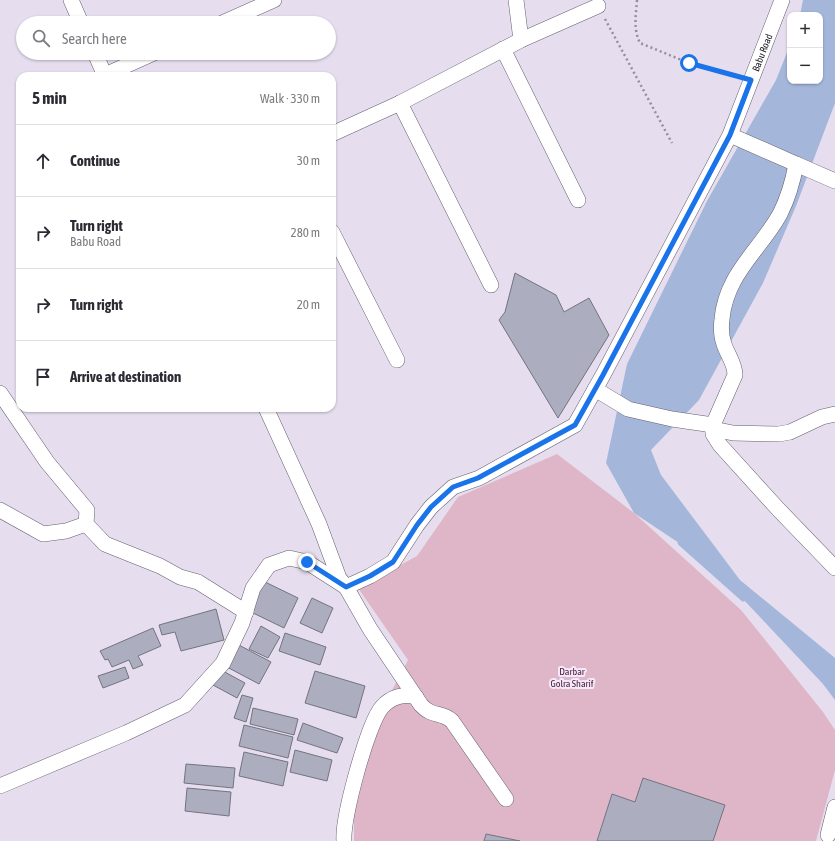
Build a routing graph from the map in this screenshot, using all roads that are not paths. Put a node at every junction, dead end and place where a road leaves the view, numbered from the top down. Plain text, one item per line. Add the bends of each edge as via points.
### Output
1 (71, 0) edge
2 (274, 0) edge
3 (516, 0) edge
4 (782, 0) edge
5 (598, 6) road end
6 (78, 16) edge
7 (238, 16) edge
8 (521, 40) junction
9 (503, 50) junction
10 (98, 60) edge
11 (139, 60) edge
12 (103, 72) edge
13 (114, 72) edge
14 (400, 103) junction
15 (336, 132) edge
16 (730, 135) junction
17 (796, 164) junction
18 (835, 181) edge
19 (578, 200) dead end
20 (336, 240) edge
21 (490, 285) dead end
22 (397, 360) dead end
23 (595, 389) junction
24 (0, 393) edge
25 (268, 412) edge
26 (835, 414) edge
27 (713, 427) junction
28 (0, 510) edge
29 (86, 524) junction
30 (835, 568) edge
31 (346, 587) junction
32 (246, 612) junction
33 (416, 697) junction
34 (0, 786) edge
35 (506, 799) dead end
36 (835, 807) edge
37 (830, 836) edge
38 (344, 841) edge

1 - 6 street
2 - 7 street
3 - 8 street
4 - 16 street, Babu Road
5 - 8 street
8 - 9 street
9 - 14 street
9 - 19 street
10 - 12 street
11 - 13 street
14 - 15 street
14 - 21 street
16 - 17 street
16 - 23 street, Babu Road
17 - 18 street
17 - 27 street via 791,186 780,213 737,274 725,302 722,332 735,374
20 - 22 street
23 - 27 street via 628,409
23 - 31 street, Babu Road via 575,425 478,478 453,487 431,507 393,562
24 - 29 street via 47,462 87,510
25 - 31 street via 319,524 339,578
26 - 27 street via 779,434 739,434
27 - 30 street via 715,439 720,446
28 - 29 street via 43,534 66,531
29 - 32 street via 105,544 160,566 180,577 198,582
31 - 32 street via 307,562 290,558 269,565 253,588
31 - 33 street via 370,629
32 - 34 street via 223,663 185,705
33 - 35 street via 426,711 447,716 452,721
33 - 38 street via 410,695 393,699 383,706 374,721 351,794
36 - 37 street

